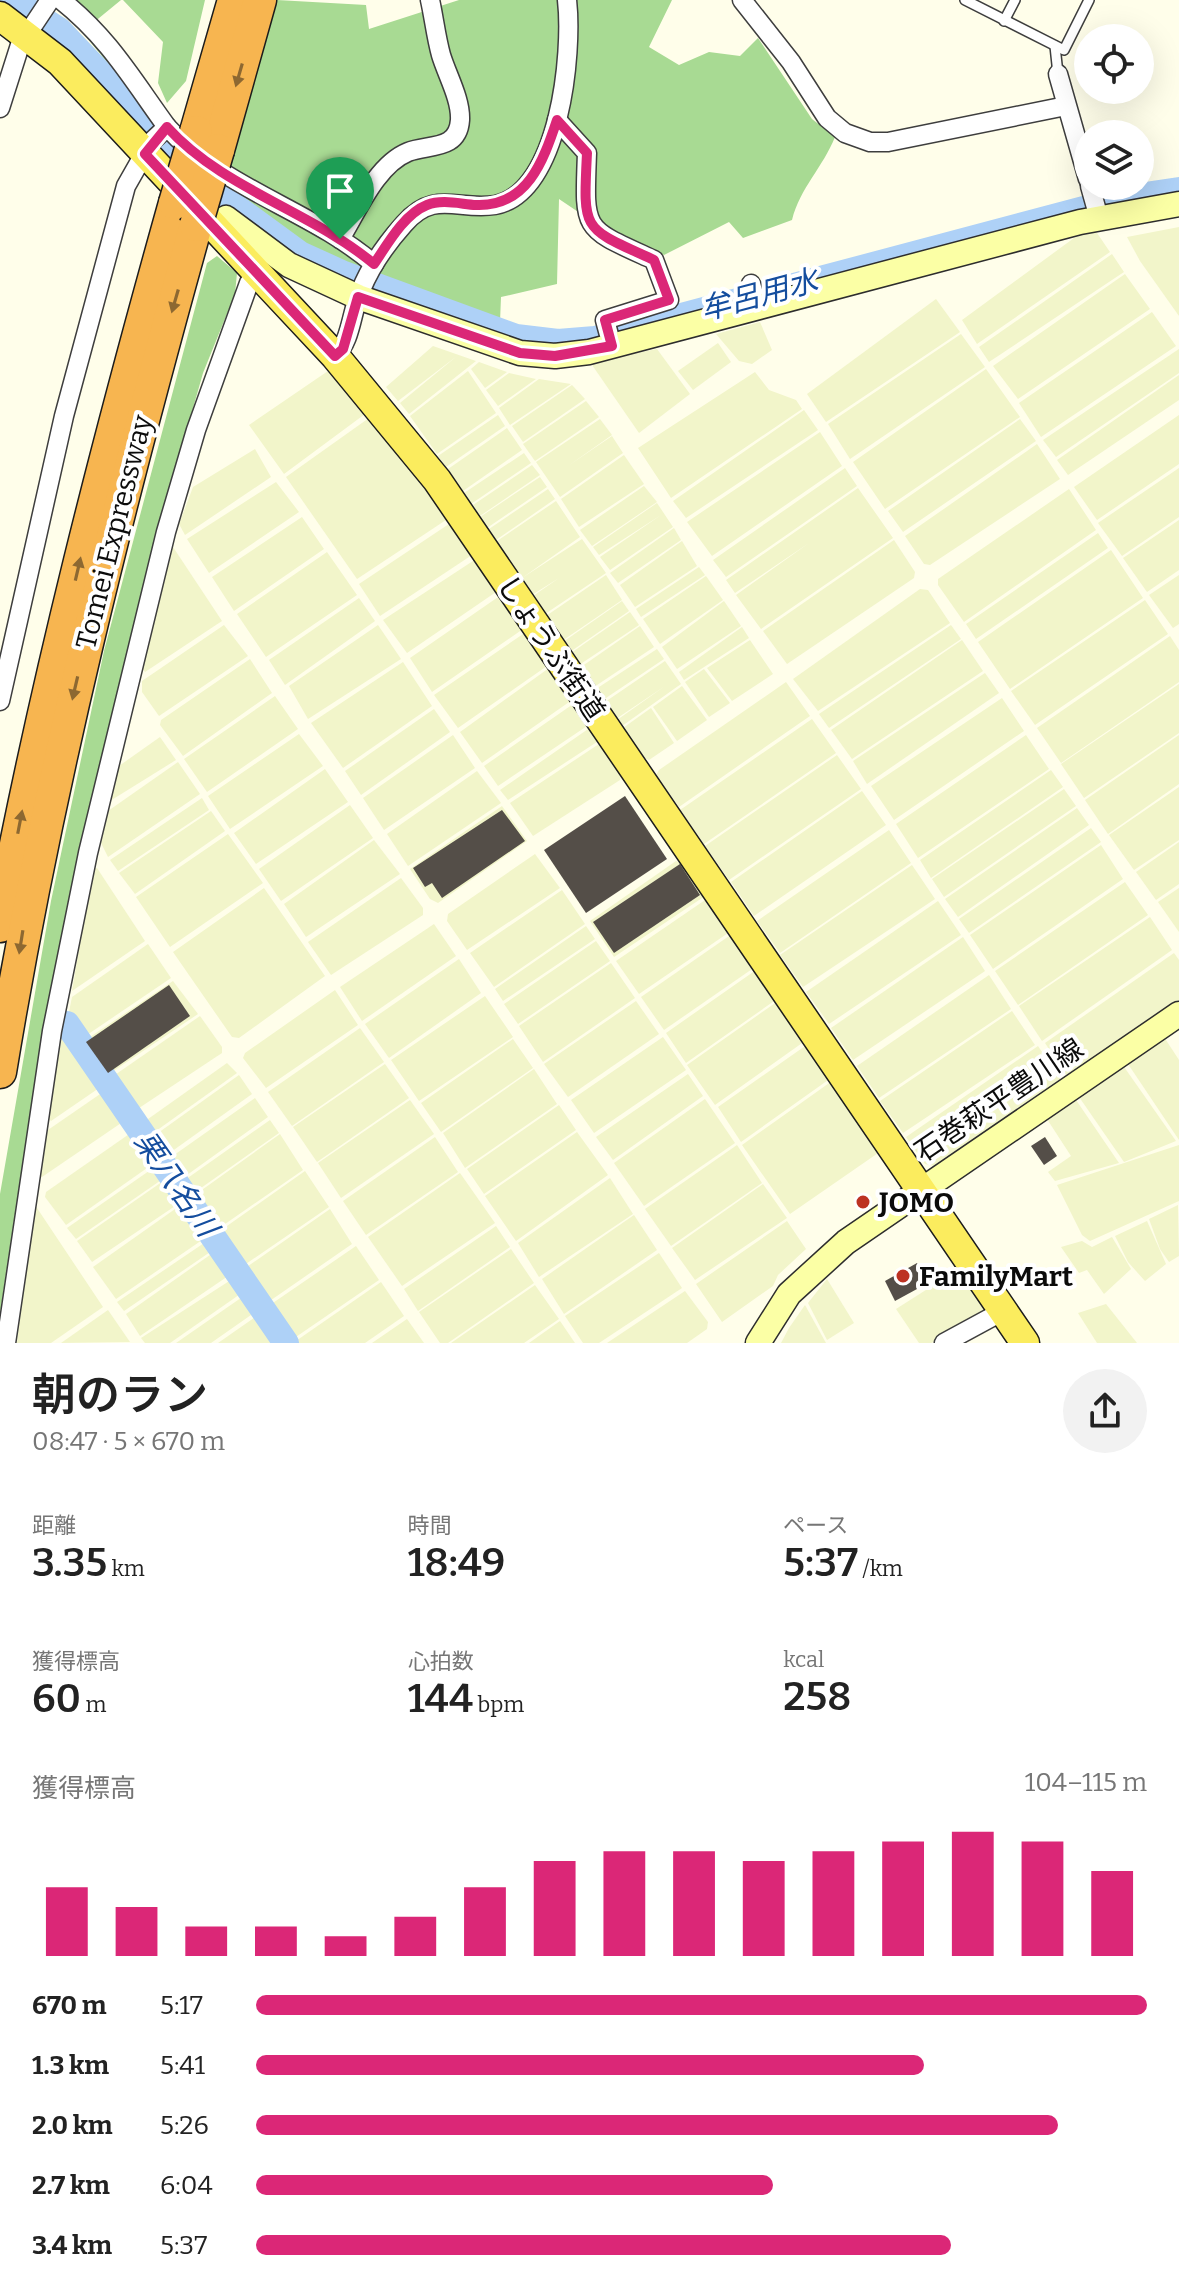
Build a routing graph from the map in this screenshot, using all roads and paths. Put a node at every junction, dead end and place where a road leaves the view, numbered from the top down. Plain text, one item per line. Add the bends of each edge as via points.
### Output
1 (234, 0) edge
2 (260, 0) edge
3 (430, 0) edge
4 (567, 0) edge
5 (742, 0) edge
6 (965, 0) edge
7 (1015, 0) edge
8 (1089, 0) edge
9 (53, 1) edge
10 (0, 16) edge
11 (1004, 21) junction
12 (29, 28) junction
13 (1055, 46) junction
14 (1058, 74) joint
15 (1066, 106) junction
16 (0, 108) edge
17 (557, 120) junction
18 (1074, 132) edge
19 (173, 139) junction
20 (1179, 204) edge
21 (195, 218) junction
22 (340, 239) junction
23 (373, 266) junction
24 (257, 272) junction
25 (359, 294) junction
26 (610, 336) junction
27 (335, 356) junction
28 (0, 701) edge
29 (0, 926) edge
30 (1179, 1014) edge
31 (0, 1072) edge
32 (920, 1190) junction
33 (1003, 1311) junction
34 (6, 1343) edge
35 (758, 1343) edge
36 (944, 1343) edge
37 (1025, 1343) edge

1 - 19 highway, Tomei Expressway
2 -> 19 highway, Tomei Expressway
3 - 22 street via 460,120 455,135 443,146 406,152 387,168
4 - 17 street via 568,45
5 - 15 street via 827,118 845,133 870,142
6 - 11 lane
7 - 11 lane
8 - 13 lane via 1064,50
9 - 12 street
9 - 19 street via 86,19 122,59
10 - 12 main road, しょうぶ街道
11 - 13 lane
12 - 16 street via 13,59
12 - 19 main road, しょうぶ街道 via 60,62
13 - 14 lane
14 - 15 street
15 - 18 street
17 - 23 street via 544,159 509,201 424,206 406,221
17 - 26 street via 587,153 588,223 606,238 654,260 669,300 605,320
19 - 21 highway, Tomei Expressway, bridge
19 - 21 main road, しょうぶ街道
19 - 22 street
19 - 28 street via 126,186 88,320
20 - 26 street via 1080,222
21 - 24 main road, しょうぶ街道
21 - 25 street via 226,218 289,265
29 -> 21 highway, Tomei Expressway via 23,802 103,463
21 -> 31 highway, Tomei Expressway via 74,693 26,912
22 - 23 street
23 - 25 street
24 - 27 main road, しょうぶ街道
24 - 34 street via 196,430 128,678 52,1031
25 - 26 street via 520,353 555,356
25 - 27 street via 343,349
27 - 32 main road, しょうぶ街道 via 437,480
30 - 32 street, 石巻萩平豊川線
32 - 33 main road, しょうぶ街道
32 - 35 street, 石巻萩平豊川線 via 817,1265 781,1304
33 - 36 street
33 - 37 main road, しょうぶ街道

